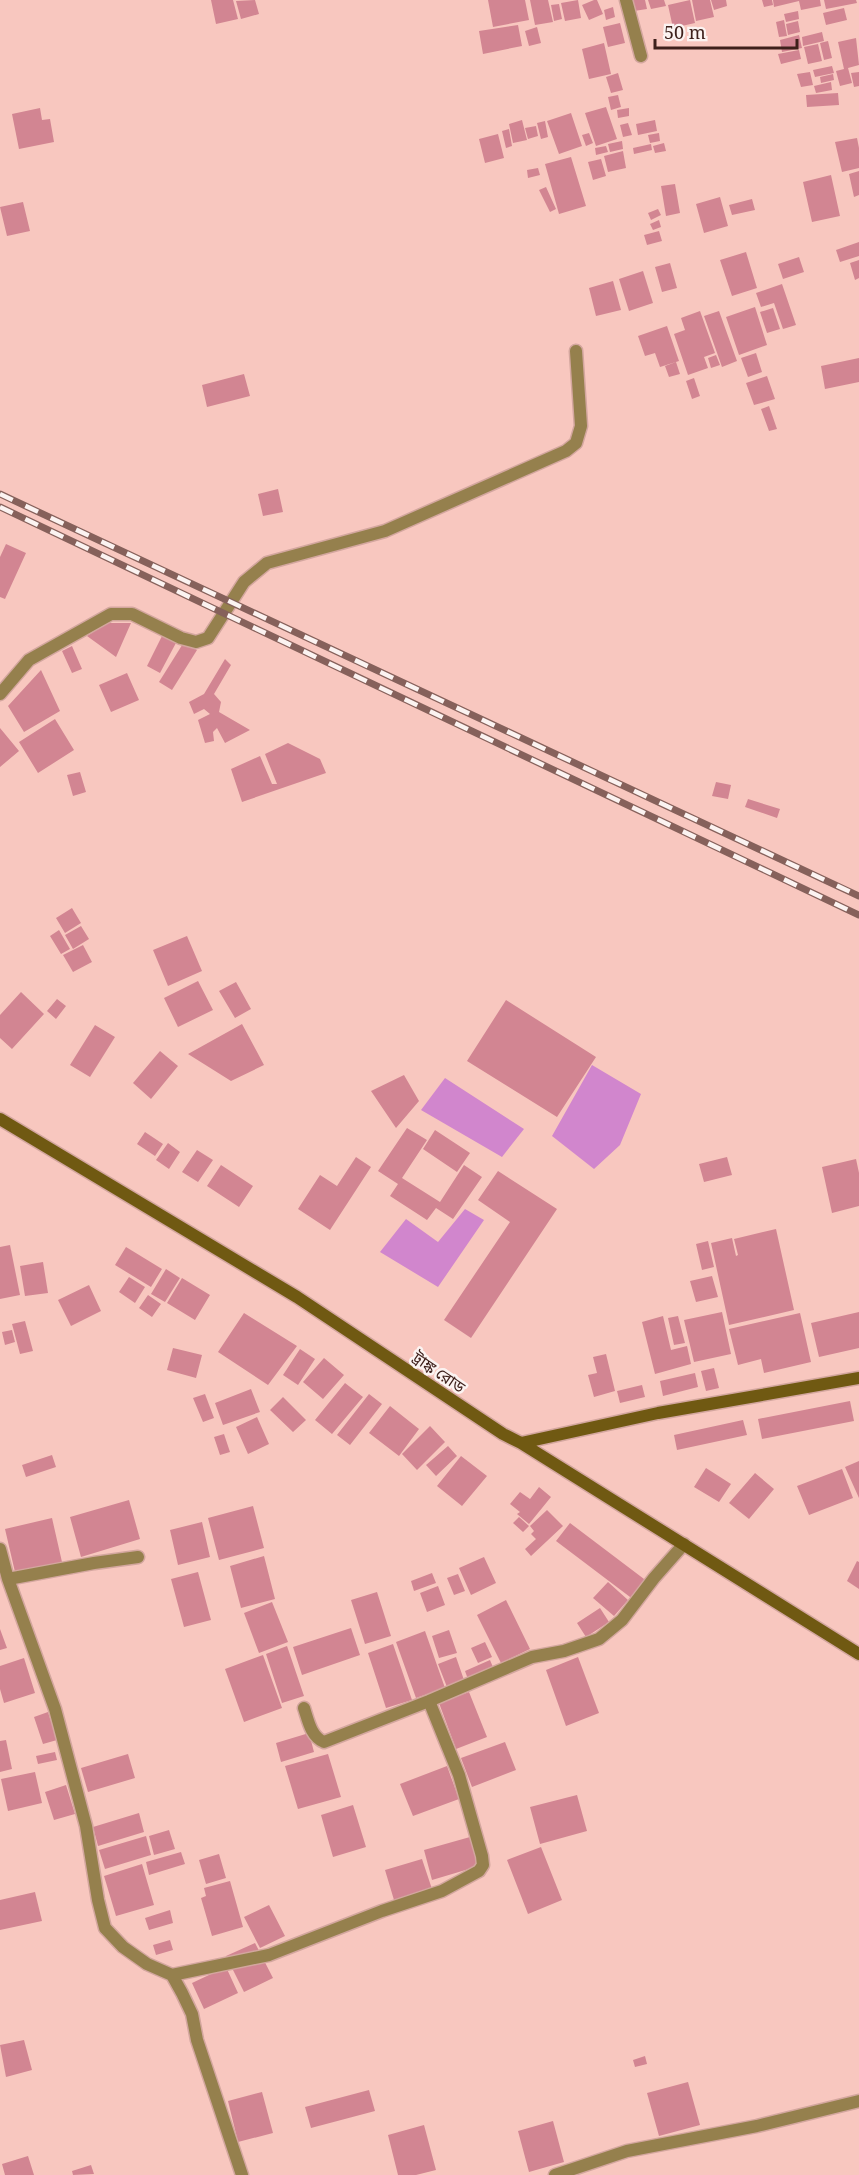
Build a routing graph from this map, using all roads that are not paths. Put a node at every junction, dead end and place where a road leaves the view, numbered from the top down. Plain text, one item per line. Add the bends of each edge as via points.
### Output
1 (626, 0) edge
2 (641, 56) dead end
3 (576, 351) dead end
4 (0, 694) edge
5 (0, 1119) edge
6 (859, 1378) edge
7 (521, 1443) junction
8 (684, 1544) junction
9 (0, 1549) edge
10 (138, 1557) dead end
11 (8, 1579) junction
12 (859, 1654) edge
13 (429, 1701) junction
14 (304, 1708) dead end
15 (172, 1976) junction
16 (859, 2101) edge
17 (242, 2175) edge
18 (555, 2175) edge

1 - 2 street
3 - 4 street via 581,426 576,443 566,451 384,531 267,563 244,582 208,638 196,642 132,614 111,614 28,660
5 - 7 main road, ট্রাঙ্ক রোড via 297,1297
6 - 7 main road via 658,1413
7 - 8 main road, ট্রাঙ্ক রোড
8 - 12 main road, ট্রাঙ্ক রোড
8 - 13 street via 622,1620 599,1639 532,1657
9 - 11 street
10 - 11 street
11 - 15 street via 55,1709 86,1826 105,1928 123,1947
13 - 14 street via 324,1742 313,1732
13 - 15 street via 459,1775 482,1856 479,1871 442,1891 269,1955
15 - 17 street via 192,2014
16 - 18 street via 627,2151

